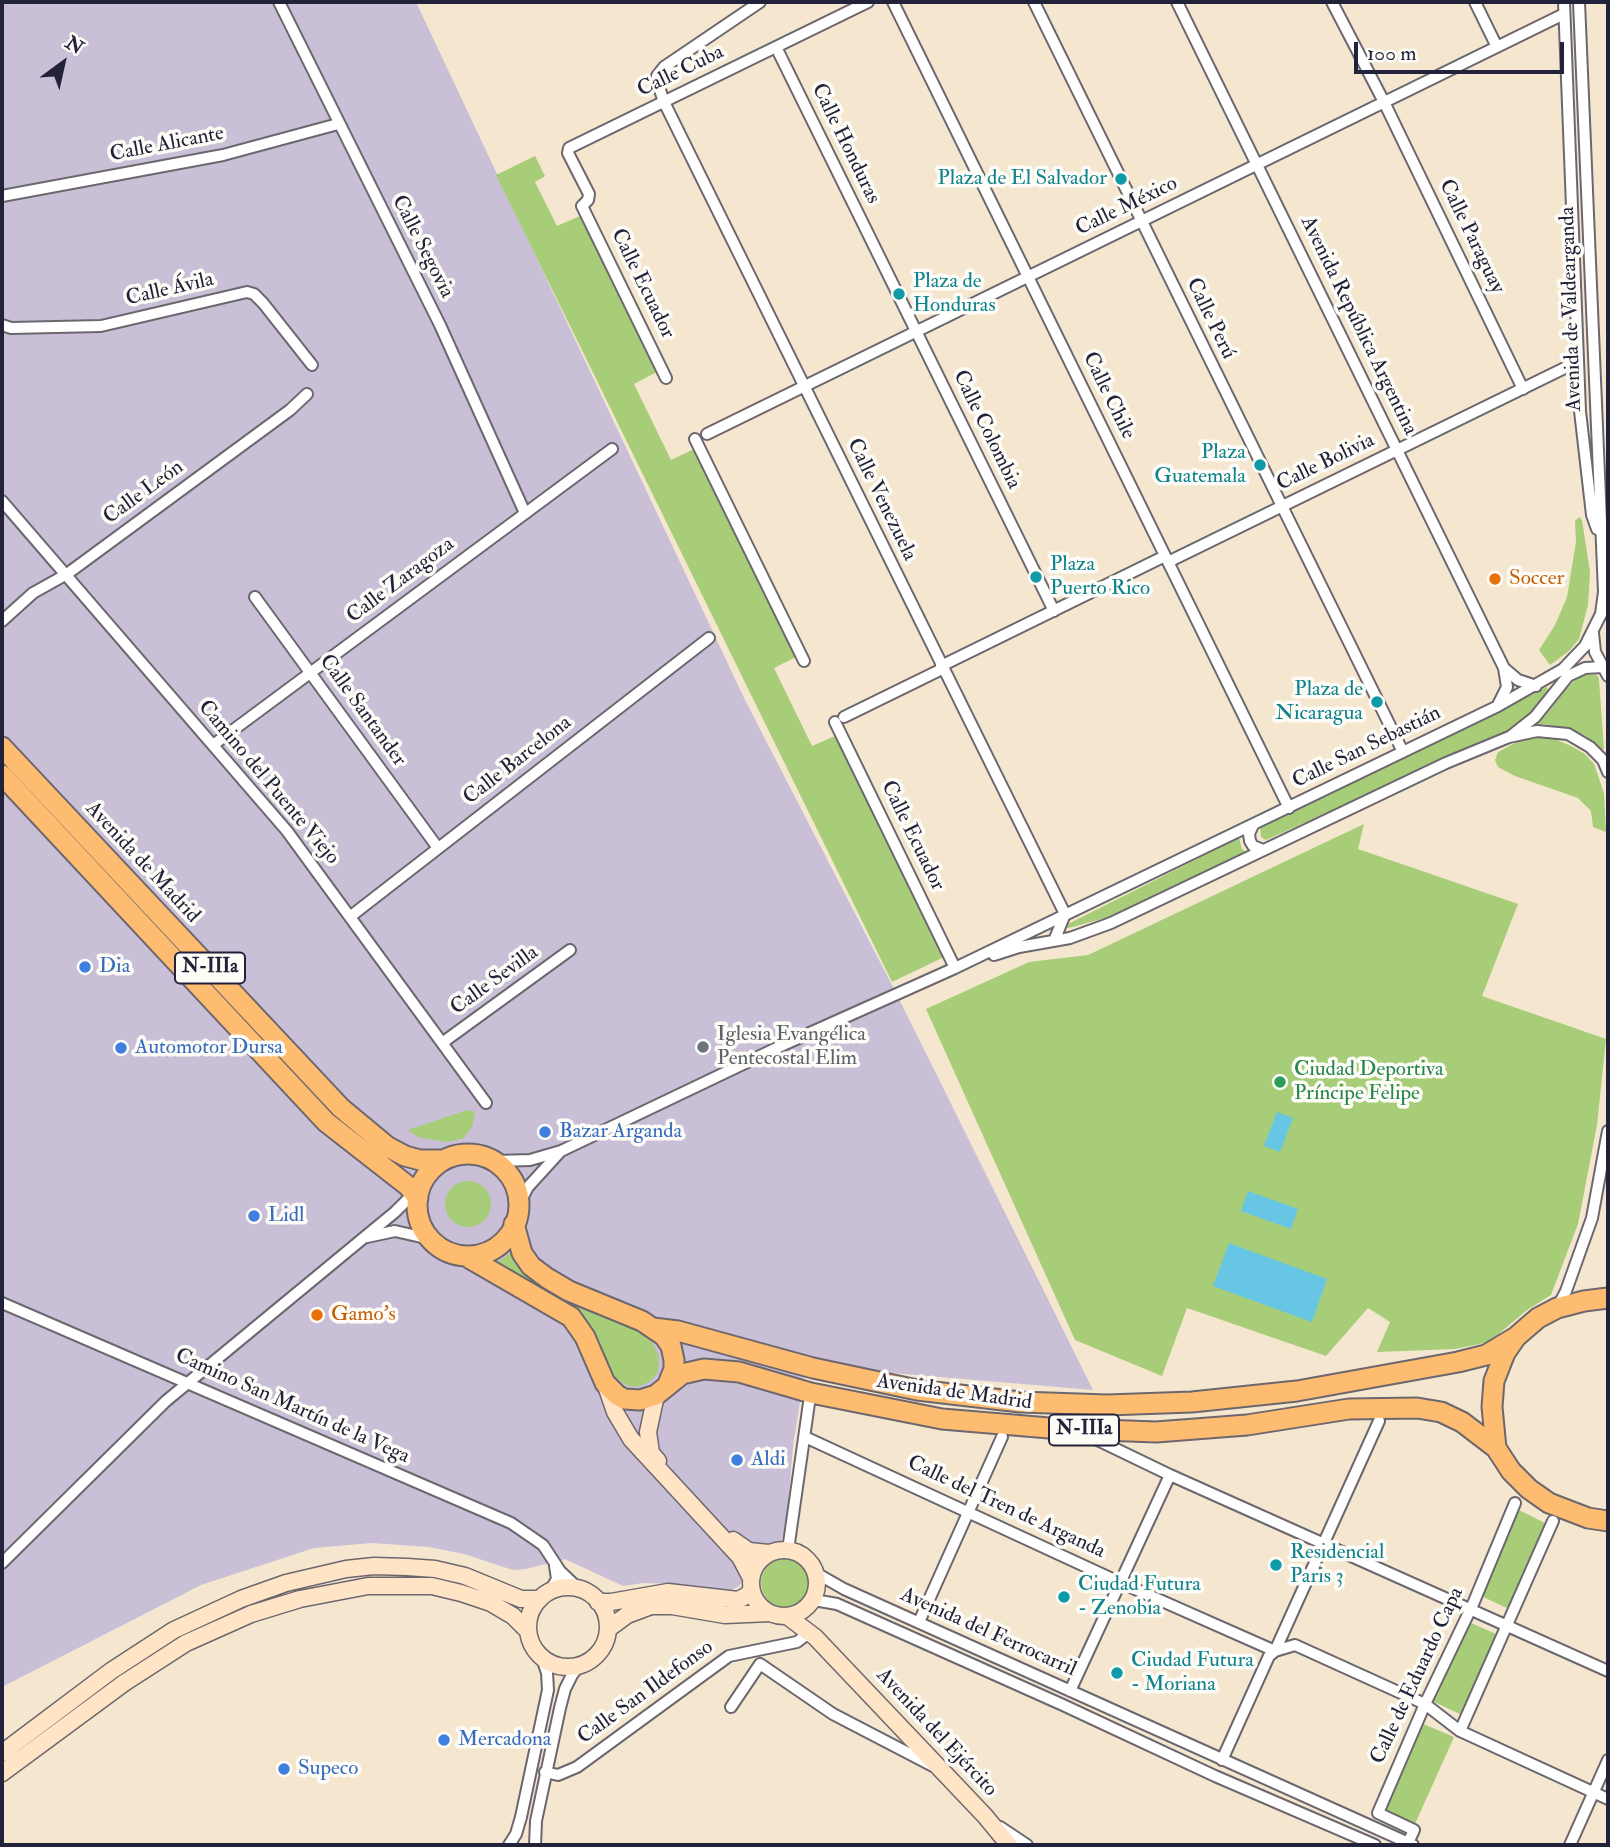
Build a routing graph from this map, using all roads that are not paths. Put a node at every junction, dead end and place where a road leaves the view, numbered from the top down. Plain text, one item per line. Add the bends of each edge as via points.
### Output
1 (279, 2) edge
2 (760, 2) edge
3 (868, 2) edge
4 (893, 2) edge
5 (1034, 2) edge
6 (1177, 2) edge
7 (1332, 2) edge
8 (1475, 2) edge
9 (1564, 2) edge
10 (1579, 2) edge
11 (1564, 14) junction
12 (776, 47) junction
13 (1497, 47) junction
14 (664, 102) junction
15 (1384, 102) junction
16 (338, 124) junction
17 (1257, 164) junction
18 (2, 196) edge
19 (582, 206) joint
20 (1141, 221) junction
21 (1028, 277) junction
22 (2, 325) edge
23 (915, 332) junction
24 (1577, 362) junction
25 (312, 365) dead end
26 (666, 378) dead end
27 (804, 386) junction
28 (1523, 388) junction
29 (307, 394) dead end
30 (707, 434) dead end
31 (695, 439) dead end
32 (612, 449) dead end
33 (1398, 450) junction
34 (2, 501) edge
35 (1282, 507) junction
36 (525, 513) junction
37 (1601, 538) junction
38 (1167, 559) junction
39 (67, 574) junction
40 (255, 597) dead end
41 (1054, 611) junction
42 (1604, 611) edge
43 (2, 621) edge
44 (1593, 633) junction
45 (709, 638) dead end
46 (804, 661) dead end
47 (941, 667) junction
48 (1504, 668) junction
49 (1606, 671) edge
50 (310, 673) junction
51 (1536, 686) junction
52 (1498, 706) junction
53 (840, 719) joint
54 (1509, 737) junction
55 (212, 745) junction
56 (2, 747) edge
57 (1403, 752) junction
58 (1608, 772) edge
59 (2, 775) edge
60 (1289, 808) junction
61 (1253, 825) junction
62 (438, 848) junction
63 (1263, 850) junction
64 (1065, 915) junction
65 (351, 916) junction
66 (1054, 941) junction
67 (570, 950) dead end
68 (955, 968) junction
69 (442, 1043) junction
70 (486, 1103) dead end
71 (1608, 1131) edge
72 (561, 1151) junction
73 (443, 1160) junction
74 (496, 1161) junction
75 (418, 1192) junction
76 (516, 1215) junction
77 (430, 1239) junction
78 (358, 1241) junction
79 (469, 1258) junction
80 (1608, 1298) edge
81 (2, 1303) edge
82 (1557, 1308) junction
83 (653, 1328) junction
84 (1516, 1337) junction
85 (187, 1382) junction
86 (605, 1383) junction
87 (662, 1390) junction
88 (809, 1403) dead end
89 (1379, 1421) dead end
90 (1076, 1430) junction
91 (805, 1437) junction
92 (1002, 1437) dead end
93 (1496, 1448) junction
94 (1170, 1475) junction
95 (1515, 1503) dead end
96 (968, 1512) junction
97 (1553, 1521) dead end
98 (1608, 1521) edge
99 (1324, 1543) junction
100 (788, 1550) junction
101 (769, 1553) junction
102 (2, 1563) edge
103 (554, 1564) junction
104 (817, 1573) junction
105 (1119, 1582) junction
106 (751, 1583) junction
107 (580, 1590) junction
108 (545, 1595) junction
109 (598, 1602) junction
110 (811, 1603) junction
111 (1471, 1609) junction
112 (770, 1613) junction
113 (787, 1616) junction
114 (919, 1622) junction
115 (1506, 1625) junction
116 (608, 1629) junction
117 (528, 1631) junction
118 (810, 1632) junction
119 (1275, 1651) junction
120 (830, 1652) junction
121 (542, 1658) junction
122 (580, 1665) junction
123 (1608, 1671) edge
124 (1070, 1691) junction
125 (1425, 1704) junction
126 (731, 1707) dead end
127 (1460, 1731) junction
128 (2, 1753) edge
129 (1222, 1760) junction
130 (1608, 1760) edge
131 (941, 1771) junction
132 (545, 1772) junction
133 (2, 1773) edge
134 (1594, 1793) junction
135 (1608, 1799) edge
136 (985, 1816) junction
137 (1410, 1844) edge
138 (509, 1845) edge
139 (535, 1845) edge
140 (1009, 1845) edge
141 (1027, 1845) edge
142 (1375, 1845) edge
143 (1570, 1845) edge

1 - 16 street, Calle Segovia
2 - 14 street via 659,72
3 - 12 street, Calle Cuba
4 - 21 street, Calle Chile
5 - 20 street
6 - 17 street, Avenida República Argentina
7 - 15 street, Calle Paraguay
8 - 13 street
9 - 11 street
10 - 37 street, Avenida de Valdearganda
11 - 13 street, Calle México
11 - 24 street
12 - 14 street, Calle Cuba
12 - 23 street, Calle Honduras
13 - 15 street, Calle México
14 - 19 street, Calle Cuba via 569,148 589,194
14 - 27 street, Calle Venezuela
15 - 17 street, Calle México
15 - 28 street, Calle Paraguay
16 - 18 street, Calle Alicante via 223,155
16 - 36 street, Calle Segovia via 440,325
17 - 20 street, Calle México
17 - 33 street, Avenida República Argentina
19 - 26 street, Calle Ecuador
20 - 21 street, Calle México
20 - 35 street, Calle Perú
21 - 23 street, Calle México
21 - 38 street, Calle Chile
22 - 25 street, Calle Ávila via 101,326 247,292 263,303
23 - 27 street, Calle México
23 - 41 street, Calle Colombia
24 - 28 street, Calle Bolivia
24 - 37 street via 1592,515
27 - 30 street, Calle México
27 - 47 street, Calle Venezuela
28 - 33 street, Calle Bolivia
29 - 39 street, Calle León
31 - 46 street
32 - 36 street, Calle Zaragoza
33 - 35 street, Calle Bolivia
33 - 48 street, Avenida República Argentina
34 - 39 street, Camino del Puente Viejo
35 - 38 street, Calle Bolivia
35 - 57 street
36 - 50 street, Calle Zaragoza
37 - 42 street, Avenida de Valdearganda
38 - 41 street, Calle Bolivia
38 - 60 street, Calle Chile
39 - 43 street, Calle León via 33,593
39 - 55 street, Camino del Puente Viejo
40 - 50 street, Calle Santander
41 - 47 street, Calle Bolivia
42 - 44 street, Avenida de Valdearganda
44 - 49 street via 1595,652
44 - 51 street, Avenida de Valdearganda via 1577,657
45 - 62 street, Calle Barcelona
47 - 53 street, Calle Bolivia
47 - 64 street, Calle Venezuela
48 - 51 street via 1518,680
48 - 52 street via 1507,687
49 - 54 street via 1585,668 1568,676 1535,717
50 - 55 street, Calle Zaragoza
50 - 62 street, Calle Santander
51 - 52 street, Calle San Sebastián
52 - 57 street, Calle San Sebastián
53 - 68 street, Calle Ecuador
54 - 58 street via 1537,731 1567,734 1590,747
54 - 63 street, Calle San Sebastián
55 - 65 street, Camino del Puente Viejo via 287,831
56 - 73 highway, Avenida de Madrid / N-IIIa via 341,1108 388,1147 420,1160
57 - 60 street, Calle San Sebastián
59 - 75 highway, Avenida de Madrid / N-IIIa via 326,1122
60 - 61 street, Calle San Sebastián
61 - 63 street via 1250,841
61 - 64 street, Calle San Sebastián
62 - 65 street, Calle Barcelona
63 - 66 street, Calle San Sebastián via 1111,923
64 - 66 street
64 - 68 street, Calle San Sebastián
65 - 69 street, Camino del Puente Viejo
66 - 68 street, Calle San Sebastián
67 - 69 street, Calle Sevilla
68 - 72 street, Calle San Sebastián
69 - 70 street, Camino del Puente Viejo
71 - 82 street via 1592,1218
72 - 74 street via 530,1160
72 - 76 street via 528,1187
73 - 74 highway, N-IIIa via 474,1153
73 - 75 highway via 426,1176
74 - 76 highway, N-IIIa via 514,1181
75 - 77 highway via 418,1216
75 - 78 street
76 - 79 highway via 509,1234 497,1247
76 - 83 highway, Avenida de Madrid / N-IIIa via 522,1254 530,1266
77 - 78 street via 395,1231
77 - 79 highway via 449,1253
78 - 85 street
79 - 86 highway via 571,1317 586,1337
80 - 82 highway, N-IIIa
81 - 85 street, Camino San Martín de la Vega
82 - 84 highway, N-IIIa
83 - 84 highway, Avenida de Madrid / N-IIIa via 917,1390 1020,1402 1107,1405 1297,1391 1458,1362 1486,1355
83 - 87 highway, N-IIIa via 671,1346 674,1369
84 - 93 highway, N-IIIa via 1494,1381
85 - 102 street
85 - 103 street, Camino San Martín de la Vega via 511,1524 542,1545
86 - 87 highway, Avenida de Madrid / N-IIIa via 624,1399 640,1400
86 - 106 main road via 631,1439 740,1557
87 - 90 highway, Avenida de Madrid / N-IIIa via 690,1371 722,1369 811,1394 942,1419
87 - 101 main road via 648,1432 651,1453 740,1547
88 - 91 street
89 - 99 street
90 - 93 highway, Avenida de Madrid / N-IIIa via 1156,1432 1247,1425 1349,1409 1417,1408 1462,1422
90 - 94 street
91 - 96 street, Calle del Tren de Arganda
91 - 100 street
92 - 96 street
93 - 98 highway, N-IIIa via 1511,1471 1549,1503
94 - 99 street
94 - 105 street
95 - 111 street, Calle de Eduardo Capa
96 - 105 street, Calle del Tren de Arganda
96 - 114 street
97 - 115 street
99 - 111 street
99 - 119 street
100 - 101 main road
100 - 104 main road via 809,1560
101 - 106 main road via 757,1563
103 - 107 street, Camino San Martín de la Vega
103 - 108 street via 557,1579
104 - 110 main road via 818,1587
104 - 114 street, Avenida del Ferrocarril
105 - 119 street, Calle del Tren de Arganda
105 - 124 street
106 - 109 main road via 748,1595 738,1600 668,1592
106 - 112 main road via 760,1606
107 - 108 main road via 563,1587
107 - 109 main road
108 - 117 main road via 530,1614
108 - 128 main road via 521,1598 435,1569 374,1566 286,1583 174,1630
109 - 116 main road
110 - 113 main road via 799,1614
110 - 120 main road, Avenida del Ejército via 818,1636
110 - 142 street, Avenida del Ferrocarril via 838,1604
111 - 115 street
111 - 125 street, Calle de Eduardo Capa
112 - 113 main road
112 - 116 main road via 726,1615 651,1606
113 - 118 main road, Avenida del Ejército
114 - 124 street, Avenida del Ferrocarril
115 - 123 street
115 - 127 street
116 - 122 main road via 600,1650
117 - 121 main road
117 - 133 main road via 491,1603 432,1586 368,1586 300,1599 251,1614 186,1643
118 - 120 main road, Avenida del Ejército
118 - 132 street, Calle San Ildefonso via 797,1642 729,1656 577,1767 558,1775
119 - 125 street, Calle del Tren de Arganda via 1295,1645
119 - 129 street
120 - 131 main road, Avenida del Ejército
121 - 122 main road via 554,1665
121 - 138 street via 548,1690 521,1817
122 - 132 street via 565,1689
124 - 129 street, Avenida del Ferrocarril
125 - 127 street, Calle del Tren de Arganda
125 - 137 street, Calle de Eduardo Capa via 1378,1813 1414,1830
126 - 131 street via 760,1664 833,1714
127 - 134 street, Calle del Tren de Arganda
129 - 137 street, Avenida del Ferrocarril
130 - 134 street
131 - 136 main road, Avenida del Ejército
132 - 139 street
134 - 135 street, Calle del Tren de Arganda
134 - 143 street
136 - 140 main road, Avenida del Ejército
136 - 141 street

